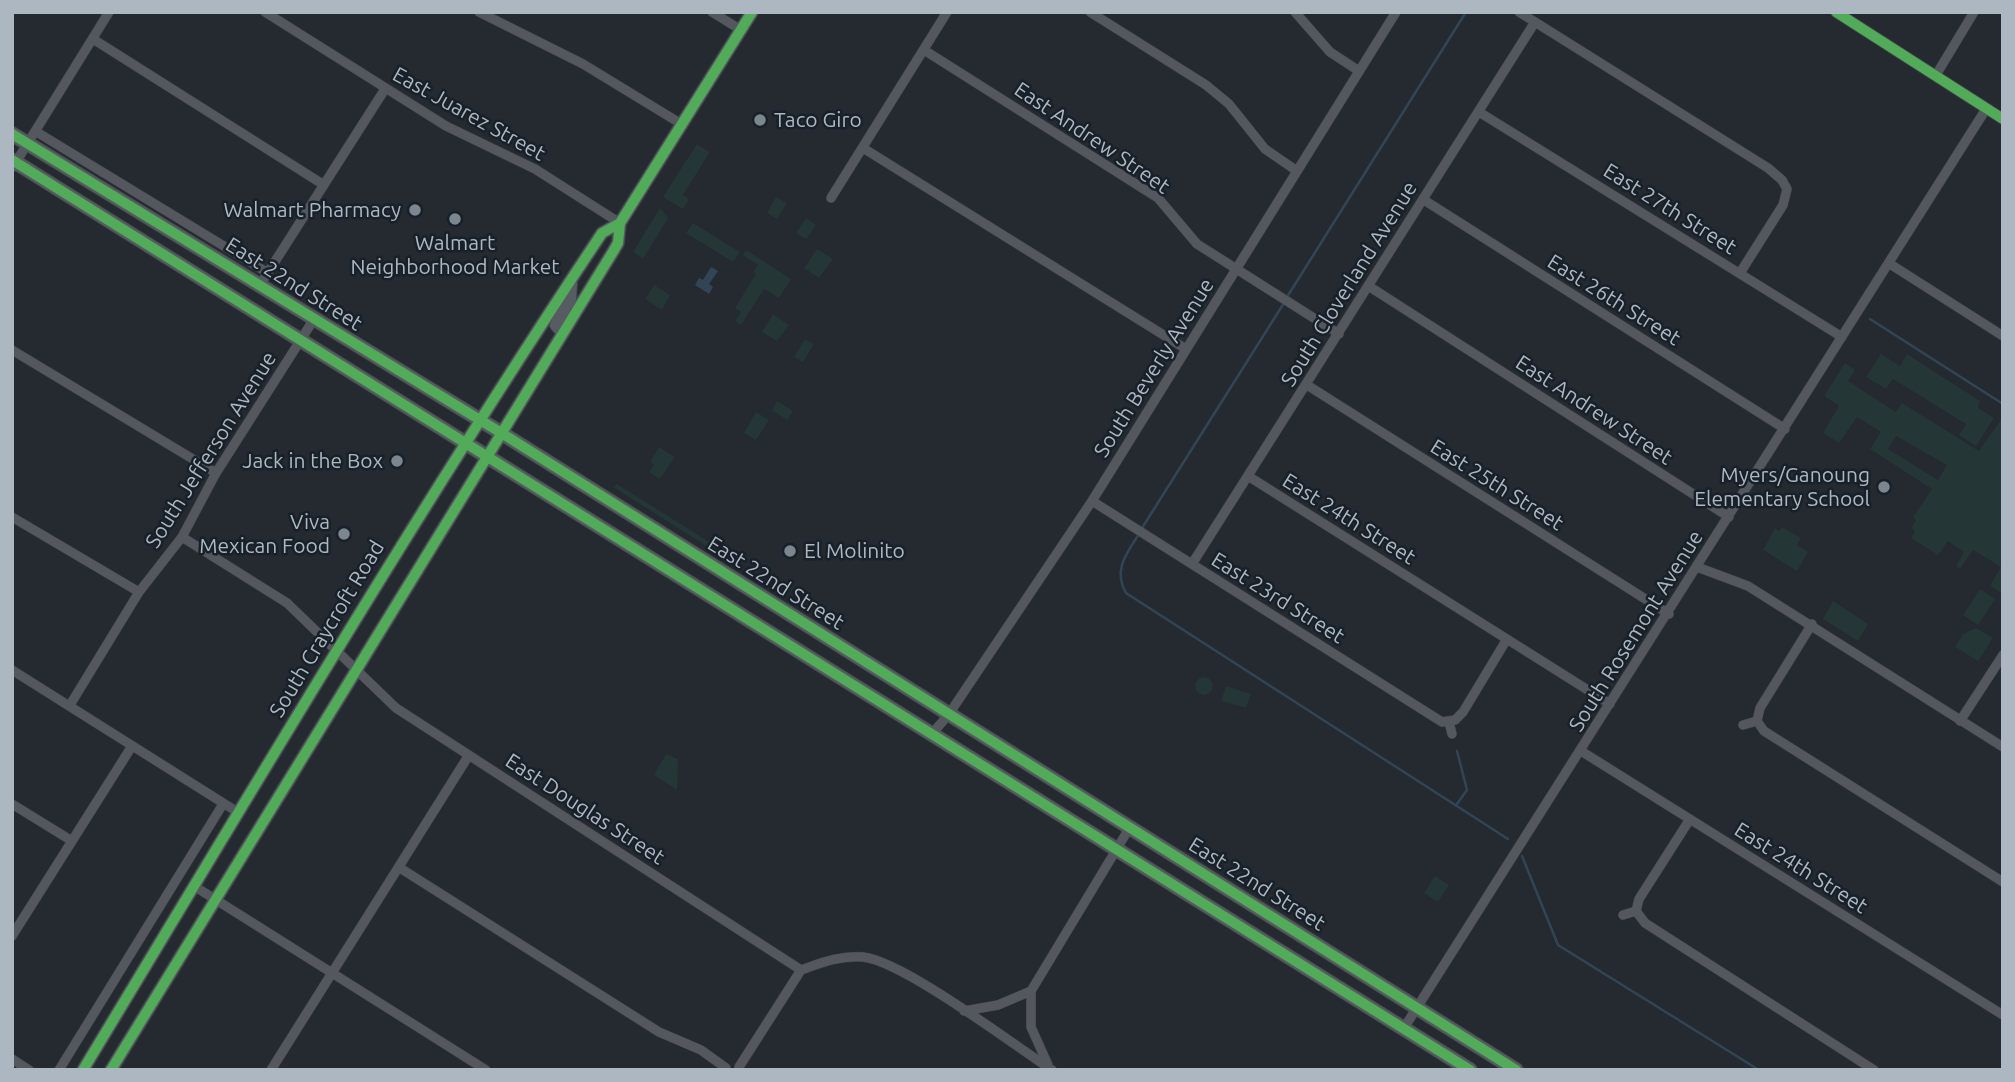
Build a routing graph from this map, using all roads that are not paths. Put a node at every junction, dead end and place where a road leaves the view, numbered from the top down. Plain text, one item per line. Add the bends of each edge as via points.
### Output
1 (109, 12) edge
2 (265, 12) edge
3 (478, 12) edge
4 (712, 12) edge
5 (752, 12) edge
6 (947, 12) edge
7 (1090, 12) edge
8 (1295, 12) edge
9 (1396, 12) edge
10 (1519, 12) edge
11 (1836, 12) edge
12 (1974, 12) edge
13 (1535, 22) junction
14 (741, 30) junction
15 (93, 39) junction
16 (924, 50) junction
17 (1359, 71) junction
18 (1936, 75) junction
19 (386, 89) junction
20 (1986, 109) junction
21 (1479, 112) junction
22 (2003, 119) edge
23 (683, 125) junction
24 (12, 134) edge
25 (31, 137) junction
26 (863, 148) junction
27 (14, 164) edge
28 (1297, 171) junction
29 (324, 184) junction
30 (831, 198) dead end
31 (1424, 200) junction
32 (620, 223) junction
33 (1890, 264) junction
34 (1236, 268) junction
35 (1740, 273) junction
36 (264, 279) junction
37 (572, 279) junction
38 (1370, 287) junction
39 (314, 319) junction
40 (564, 333) junction
41 (1339, 334) junction
42 (2003, 336) edge
43 (1842, 337) junction
44 (301, 340) junction
45 (1186, 349) junction
46 (12, 350) edge
47 (1307, 385) junction
48 (480, 420) junction
49 (1785, 429) junction
50 (503, 434) junction
51 (465, 444) junction
52 (487, 458) junction
53 (216, 473) junction
54 (1248, 475) junction
55 (1092, 501) junction
56 (12, 517) edge
57 (1729, 517) junction
58 (182, 537) junction
59 (1192, 564) junction
60 (1697, 567) junction
61 (139, 592) junction
62 (1669, 614) junction
63 (1812, 624) junction
64 (1507, 639) junction
65 (336, 648) junction
66 (2003, 655) edge
67 (12, 670) edge
68 (356, 670) junction
69 (1610, 704) junction
70 (70, 705) junction
71 (949, 714) junction
72 (1757, 721) junction
73 (1960, 721) junction
74 (1448, 722) junction
75 (1743, 725) dead end
76 (1452, 734) dead end
77 (931, 735) junction
78 (132, 746) junction
79 (2003, 747) edge
80 (1581, 751) junction
81 (469, 755) junction
82 (12, 804) edge
83 (223, 804) junction
84 (239, 813) junction
85 (1689, 819) junction
86 (1130, 827) junction
87 (72, 841) junction
88 (1117, 849) junction
89 (400, 868) junction
90 (2003, 882) edge
91 (194, 886) junction
92 (215, 900) junction
93 (1636, 911) junction
94 (1623, 915) dead end
95 (13, 932) edge
96 (801, 970) junction
97 (333, 973) junction
98 (1031, 991) junction
99 (1417, 1007) junction
100 (964, 1011) junction
101 (2003, 1015) edge
102 (1404, 1028) junction
103 (12, 1059) edge
104 (741, 1068) edge
105 (1050, 1068) edge
106 (725, 1069) edge
107 (29, 1070) edge
108 (59, 1070) edge
109 (83, 1070) edge
110 (111, 1070) edge
111 (271, 1070) edge
112 (486, 1070) edge
113 (1470, 1070) edge
114 (1516, 1070) edge
115 (1874, 1070) edge

1 - 15 street
2 - 19 street, East Juarez Street
3 - 23 street via 583,64
4 - 14 street
5 - 14 main road, South Craycroft Road
6 - 16 street
7 - 28 street via 1206,85 1229,104 1265,149
8 - 17 street via 1330,52
9 - 17 street, South Beverly Avenue
10 - 13 street
11 - 18 street
12 - 18 street
13 - 21 street, South Cloverland Avenue
13 - 35 street via 1792,187
14 - 23 main road, South Craycroft Road
15 - 25 street
15 - 29 street
16 - 26 street
16 - 34 street, East Andrew Street via 1158,198 1197,244
17 - 28 street, South Beverly Avenue
18 - 20 street
19 - 29 street
19 - 32 street, East Juarez Street via 446,126 535,169
20 - 22 street
20 - 33 street, South Rosemont Avenue
21 - 31 street, South Cloverland Avenue
21 - 35 street, East 27th Street
23 - 32 main road, South Craycroft Road
24 - 25 main road, East 22nd Street
25 - 27 street
25 - 36 main road, East 22nd Street
26 - 30 street
26 - 45 street
27 - 44 main road, East 22nd Street
28 - 34 street, South Beverly Avenue
29 - 36 street
31 - 38 street, South Cloverland Avenue
31 - 49 street, East 26th Street
32 - 37 main road, South Craycroft Road via 602,233
32 - 40 main road, South Craycroft Road via 618,243
33 - 42 street
33 - 43 street, South Rosemont Avenue
34 - 41 street, East Andrew Street
34 - 45 street, South Beverly Avenue
35 - 43 street, East 27th Street
36 - 39 main road, East 22nd Street
37 - 40 main road via 570,299 556,325
37 - 48 main road, South Craycroft Road
38 - 41 street, South Cloverland Avenue
38 - 57 street, East Andrew Street
39 - 44 street, South Jefferson Avenue
39 - 48 main road, East 22nd Street
40 - 50 main road, South Craycroft Road
41 - 47 street, South Cloverland Avenue
43 - 49 street, South Rosemont Avenue
44 - 51 main road, East 22nd Street
44 - 53 street, South Jefferson Avenue
45 - 55 street, South Beverly Avenue
46 - 53 street
47 - 54 street, South Cloverland Avenue
47 - 62 street, East 25th Street
48 - 50 main road, East 22nd Street
48 - 51 main road, South Craycroft Road
49 - 57 street, South Rosemont Avenue
50 - 52 main road, South Craycroft Road
50 - 71 main road, East 22nd Street
51 - 52 main road, East 22nd Street
51 - 65 main road, South Craycroft Road
52 - 68 main road, South Craycroft Road
52 - 77 main road, East 22nd Street
53 - 58 street, South Jefferson Avenue
54 - 59 street, South Cloverland Avenue
54 - 64 street, East 24th Street
55 - 59 street, East 23rd Street
55 - 71 street, South Beverly Avenue
56 - 61 street
57 - 60 street, South Rosemont Avenue
58 - 61 street, South Jefferson Avenue
58 - 65 street, East Douglas Street via 287,603
59 - 74 street, East 23rd Street via 1438,720
60 - 62 street, South Rosemont Avenue
60 - 63 street via 1748,586
61 - 70 street, South Jefferson Avenue
62 - 69 street, South Rosemont Avenue
63 - 72 street via 1760,708
63 - 73 street
64 - 69 street, East 24th Street
64 - 74 street via 1463,712
65 - 68 street, East Douglas Street
65 - 84 main road, South Craycroft Road
66 - 73 street
67 - 70 street
68 - 81 street, East Douglas Street via 396,708
68 - 92 main road, South Craycroft Road
69 - 80 street, South Rosemont Avenue
70 - 78 street
71 - 77 street, South Beverly Avenue
71 - 86 main road, East 22nd Street
72 - 75 street
72 - 90 street via 1764,732
73 - 79 street
74 - 76 street
77 - 88 main road, East 22nd Street
78 - 83 street
78 - 87 street
80 - 85 street, East 24th Street
80 - 99 street, South Rosemont Avenue
81 - 89 street
81 - 96 street, East Douglas Street
82 - 87 street
83 - 84 street
83 - 108 street
84 - 91 main road, South Craycroft Road
85 - 93 street
85 - 101 street, East 24th Street
86 - 88 street
86 - 99 main road, East 22nd Street
87 - 95 street
88 - 98 street
88 - 102 main road, East 22nd Street
89 - 97 street
89 - 106 street via 659,1032 701,1050
91 - 92 street
91 - 109 main road, South Craycroft Road
92 - 97 street
92 - 110 main road, South Craycroft Road
93 - 94 street
93 - 115 street via 1645,923
96 - 100 street via 830,959 865,957 897,969
96 - 104 street
97 - 111 street
97 - 112 street
98 - 100 street via 998,1006
98 - 105 street via 1031,1027
99 - 102 street, South Rosemont Avenue
99 - 114 main road, East 22nd Street
100 - 105 street
102 - 113 main road, East 22nd Street
103 - 107 street
104 - 106 street via 732,1064

